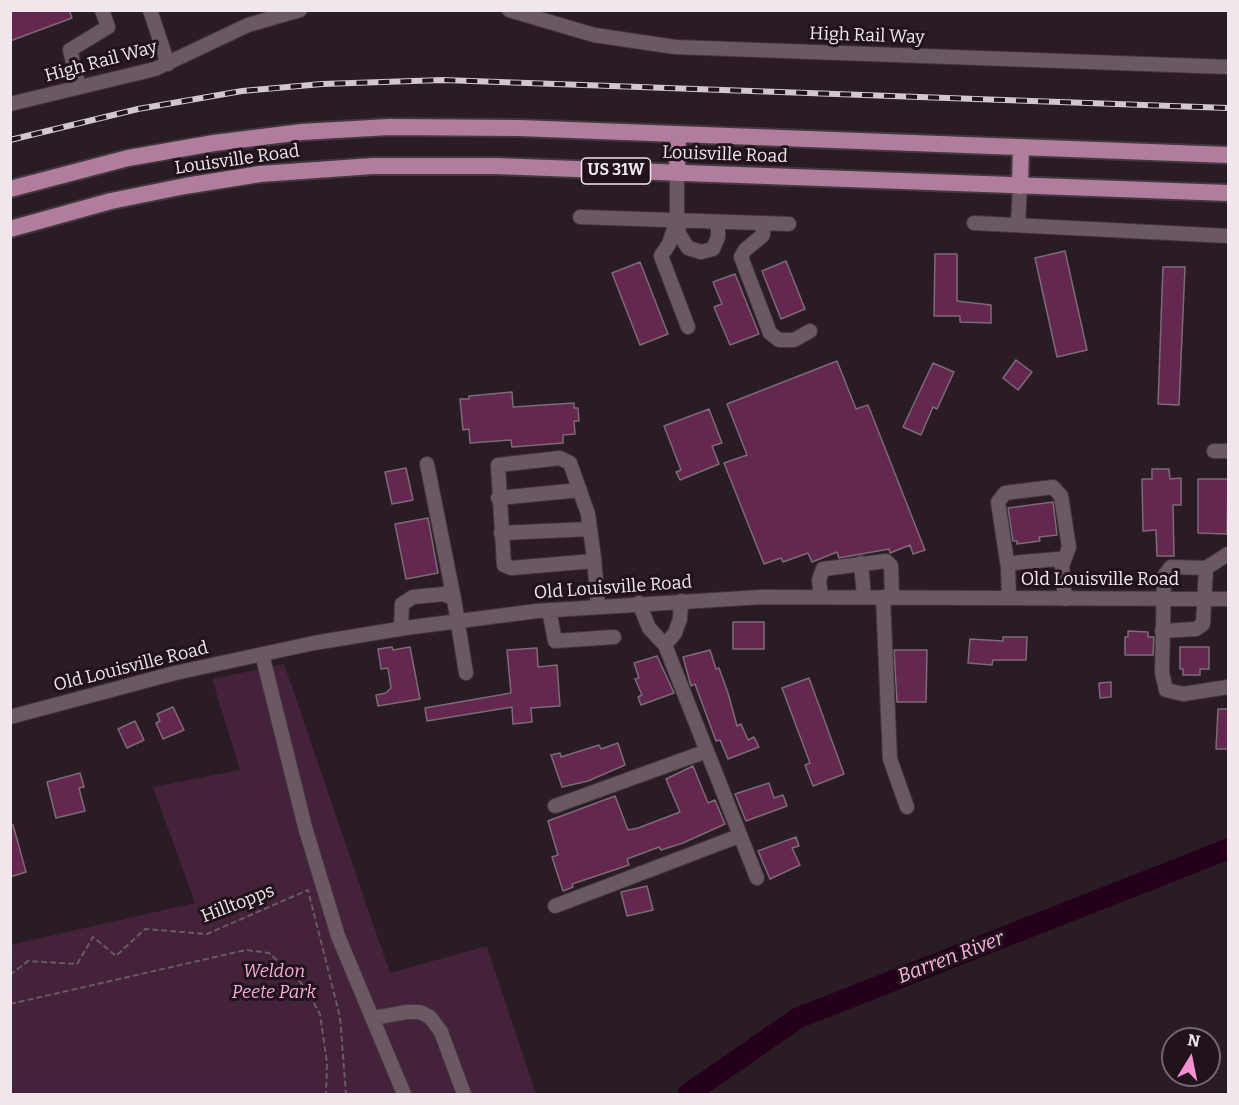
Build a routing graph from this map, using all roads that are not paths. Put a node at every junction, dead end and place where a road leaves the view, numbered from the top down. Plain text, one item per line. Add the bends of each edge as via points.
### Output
1 (102, 10) edge
2 (150, 10) edge
3 (300, 10) edge
4 (509, 10) edge
5 (168, 64) junction
6 (1228, 67) edge
7 (79, 87) junction
8 (10, 104) edge
9 (678, 134) junction
10 (1021, 147) junction
11 (1228, 155) edge
12 (677, 173) junction
13 (1020, 186) junction
14 (10, 189) edge
15 (1228, 193) edge
16 (580, 217) dead end
17 (677, 220) junction
18 (718, 222) junction
19 (763, 223) junction
20 (974, 223) dead end
21 (789, 224) dead end
22 (1018, 224) junction
23 (10, 229) edge
24 (1228, 236) edge
25 (688, 327) dead end
26 (810, 330) dead end
27 (427, 464) dead end
28 (580, 490) junction
29 (498, 498) junction
30 (590, 529) junction
31 (501, 533) junction
32 (1228, 554) edge
33 (594, 561) junction
34 (861, 563) junction
35 (1062, 566) junction
36 (1008, 568) junction
37 (1206, 568) junction
38 (821, 597) junction
39 (864, 597) junction
40 (888, 597) junction
41 (1009, 598) junction
42 (454, 599) junction
43 (1065, 599) junction
44 (1162, 599) junction
45 (1203, 599) junction
46 (1228, 599) edge
47 (681, 601) junction
48 (639, 603) junction
49 (598, 605) junction
50 (549, 610) junction
51 (457, 620) junction
52 (400, 628) junction
53 (1162, 631) junction
54 (614, 637) dead end
55 (665, 645) junction
56 (262, 654) junction
57 (466, 673) dead end
58 (1228, 687) edge
59 (10, 717) edge
60 (707, 751) junction
61 (555, 806) dead end
62 (907, 807) dead end
63 (739, 836) junction
64 (757, 878) dead end
65 (555, 906) dead end
66 (373, 1018) junction
67 (404, 1095) edge
68 (464, 1095) edge

1 - 7 street via 108,27 70,50
2 - 5 street
3 - 5 street, High Rail Way via 248,25
4 - 6 street, High Rail Way via 594,35 675,47
5 - 7 street, High Rail Way
7 - 8 street, High Rail Way
9 - 10 main road, Louisville Road / US 31W
9 - 12 main road
9 - 14 main road, Louisville Road / US 31W via 433,126 302,132 128,158
10 - 11 main road, Louisville Road / US 31W
10 - 13 main road
12 - 13 main road, Louisville Road / US 31W
12 - 17 street
12 - 23 main road, Louisville Road / US 31W via 448,165 298,170 148,193
13 - 15 main road, Louisville Road / US 31W
13 - 22 street
16 - 17 street
17 - 18 street
17 - 18 street via 679,234 688,248 701,252 712,249 718,237
17 - 25 street via 661,256
18 - 19 street
19 - 21 street
19 - 26 street via 764,235 741,257 770,333 779,340 794,340
20 - 22 street
22 - 24 street
27 - 42 street
28 - 29 street
28 - 29 street via 570,463 560,458 498,465
28 - 30 street
29 - 31 street
30 - 31 street
30 - 33 street
31 - 33 street via 504,564 511,568
32 - 37 street
33 - 49 street
34 - 38 street via 823,569
34 - 39 street
34 - 40 street via 886,561 891,566
35 - 36 street via 1058,559 1012,563
35 - 36 street via 1069,547 1061,496 1053,487 1005,493 998,502
35 - 43 street
36 - 41 street
37 - 44 street via 1171,567 1164,576
37 - 45 street
38 - 39 street, Old Louisville Road
38 - 47 street, Old Louisville Road
39 - 40 street, Old Louisville Road
40 - 41 street, Old Louisville Road
40 - 62 street via 890,759
41 - 43 street, Old Louisville Road
42 - 51 street
42 - 52 street via 444,594 412,597 402,604
43 - 44 street, Old Louisville Road
44 - 45 street, Old Louisville Road
44 - 53 street
45 - 46 street, Old Louisville Road
45 - 53 street via 1203,624 1196,629
47 - 48 street, Old Louisville Road
47 - 55 street via 675,633
48 - 49 street, Old Louisville Road
48 - 55 street via 650,628
49 - 50 street, Old Louisville Road
50 - 51 street, Old Louisville Road
50 - 54 street via 555,641
51 - 52 street, Old Louisville Road
51 - 57 street
52 - 56 street, Old Louisville Road
53 - 58 street via 1166,690 1183,694
55 - 60 street
56 - 59 street, Old Louisville Road
56 - 66 street via 305,827 338,936
60 - 61 street
60 - 63 street
63 - 64 street
63 - 65 street
66 - 67 street
66 - 68 street via 407,1012 430,1017 441,1032

